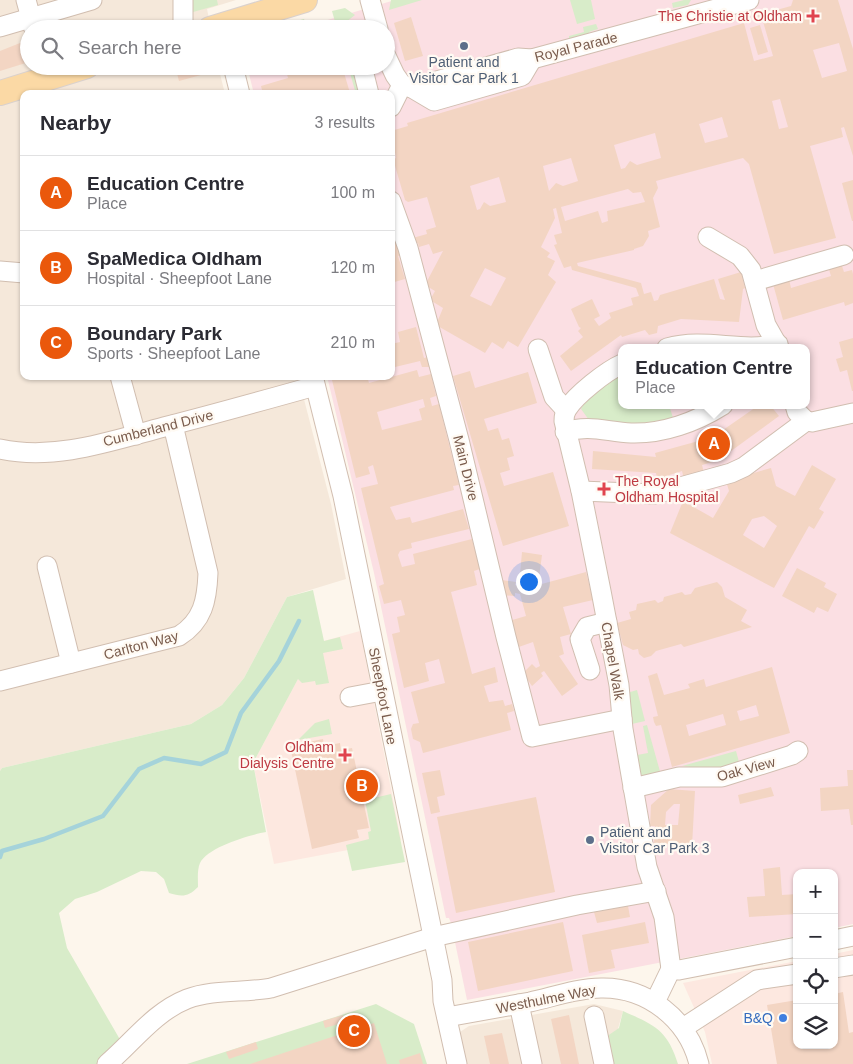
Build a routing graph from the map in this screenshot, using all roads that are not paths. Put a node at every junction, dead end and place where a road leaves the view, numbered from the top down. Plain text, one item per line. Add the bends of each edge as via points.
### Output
1 (92, 0) edge
2 (183, 0) edge
3 (305, 0) edge
4 (370, 0) edge
5 (749, 0) edge
6 (718, 3) edge
7 (31, 15) edge
8 (183, 20) edge
9 (241, 20) edge
10 (376, 20) edge
11 (0, 27) edge
12 (40, 75) edge
13 (235, 75) edge
14 (364, 75) edge
15 (395, 75) edge
16 (407, 87) junction
17 (239, 90) edge
18 (368, 90) edge
19 (0, 93) edge
20 (395, 103) edge
21 (395, 212) edge
22 (708, 237) dead end
23 (844, 255) dead end
24 (0, 271) edge
25 (20, 273) edge
26 (755, 281) junction
27 (686, 344) edge
28 (716, 344) edge
29 (777, 344) edge
30 (538, 349) dead end
31 (618, 367) edge
32 (121, 380) edge
33 (314, 381) edge
34 (715, 409) edge
35 (796, 409) edge
36 (566, 410) junction
37 (853, 413) edge
38 (806, 421) junction
39 (173, 425) junction
40 (566, 432) junction
41 (136, 435) junction
42 (0, 449) edge
43 (581, 491) junction
44 (47, 566) dead end
45 (607, 622) junction
46 (71, 663) junction
47 (590, 670) dead end
48 (0, 681) edge
49 (382, 690) junction
50 (350, 697) dead end
51 (622, 719) junction
52 (798, 751) dead end
53 (633, 788) junction
54 (656, 891) junction
55 (853, 936) edge
56 (433, 937) junction
57 (838, 939) edge
58 (793, 948) edge
59 (853, 965) edge
60 (838, 967) edge
61 (670, 969) junction
62 (793, 975) edge
63 (655, 1002) junction
64 (519, 1004) junction
65 (594, 1016) dead end
66 (447, 1017) junction
67 (683, 1028) junction
68 (107, 1064) edge
69 (457, 1064) edge
70 (532, 1064) edge
71 (604, 1064) edge
72 (698, 1064) edge

1 - 7 street
2 - 8 street
3 - 9 main road
4 - 10 street
5 - 6 street, Royal Parade
6 - 16 street, Royal Parade via 681,20
7 - 11 street
12 - 19 main road
13 - 17 street
14 - 18 street
15 - 16 street
16 - 20 street
21 - 51 street, Main Drive via 408,248 459,440 532,737
22 - 26 street via 740,256
23 - 26 street
24 - 25 street
26 - 29 street via 766,325
27 - 28 street
30 - 36 street via 554,397
31 - 36 street via 598,380
32 - 41 street
33 - 39 street, Cumberland Drive
33 - 49 street, Sheepfoot Lane via 343,496
34 - 40 street via 680,426 648,433 588,427
35 - 38 street
36 - 40 street, Chapel Walk
37 - 38 street
38 - 43 street via 732,473 655,494
39 - 41 street, Cumberland Drive
39 - 46 street, Carlton Way via 208,573 204,608 190,630 178,636
40 - 43 street, Chapel Walk
41 - 42 street, Cumberland Drive via 58,453 21,454
43 - 45 street, Chapel Walk
44 - 46 street
45 - 47 street via 587,626 580,640
45 - 51 street, Chapel Walk
46 - 48 street, Carlton Way
49 - 50 street
49 - 56 street, Sheepfoot Lane
51 - 53 street, Chapel Walk
52 - 53 street, Oak View via 722,777 679,776
53 - 54 street, Chapel Walk via 647,867
54 - 56 street
54 - 61 street, Chapel Walk via 664,917
55 - 57 street
56 - 66 street, Sheepfoot Lane
56 - 68 street via 271,988 187,999 148,1024
58 - 61 street via 679,970
59 - 60 street
61 - 63 street
62 - 67 street via 757,980
63 - 64 street, Westhulme Way via 630,991 599,988
63 - 67 street, Westhulme Way
64 - 66 street, Westhulme Way
64 - 70 street
65 - 71 street
66 - 69 street, Sheepfoot Lane
67 - 72 street, Westhulme Way

